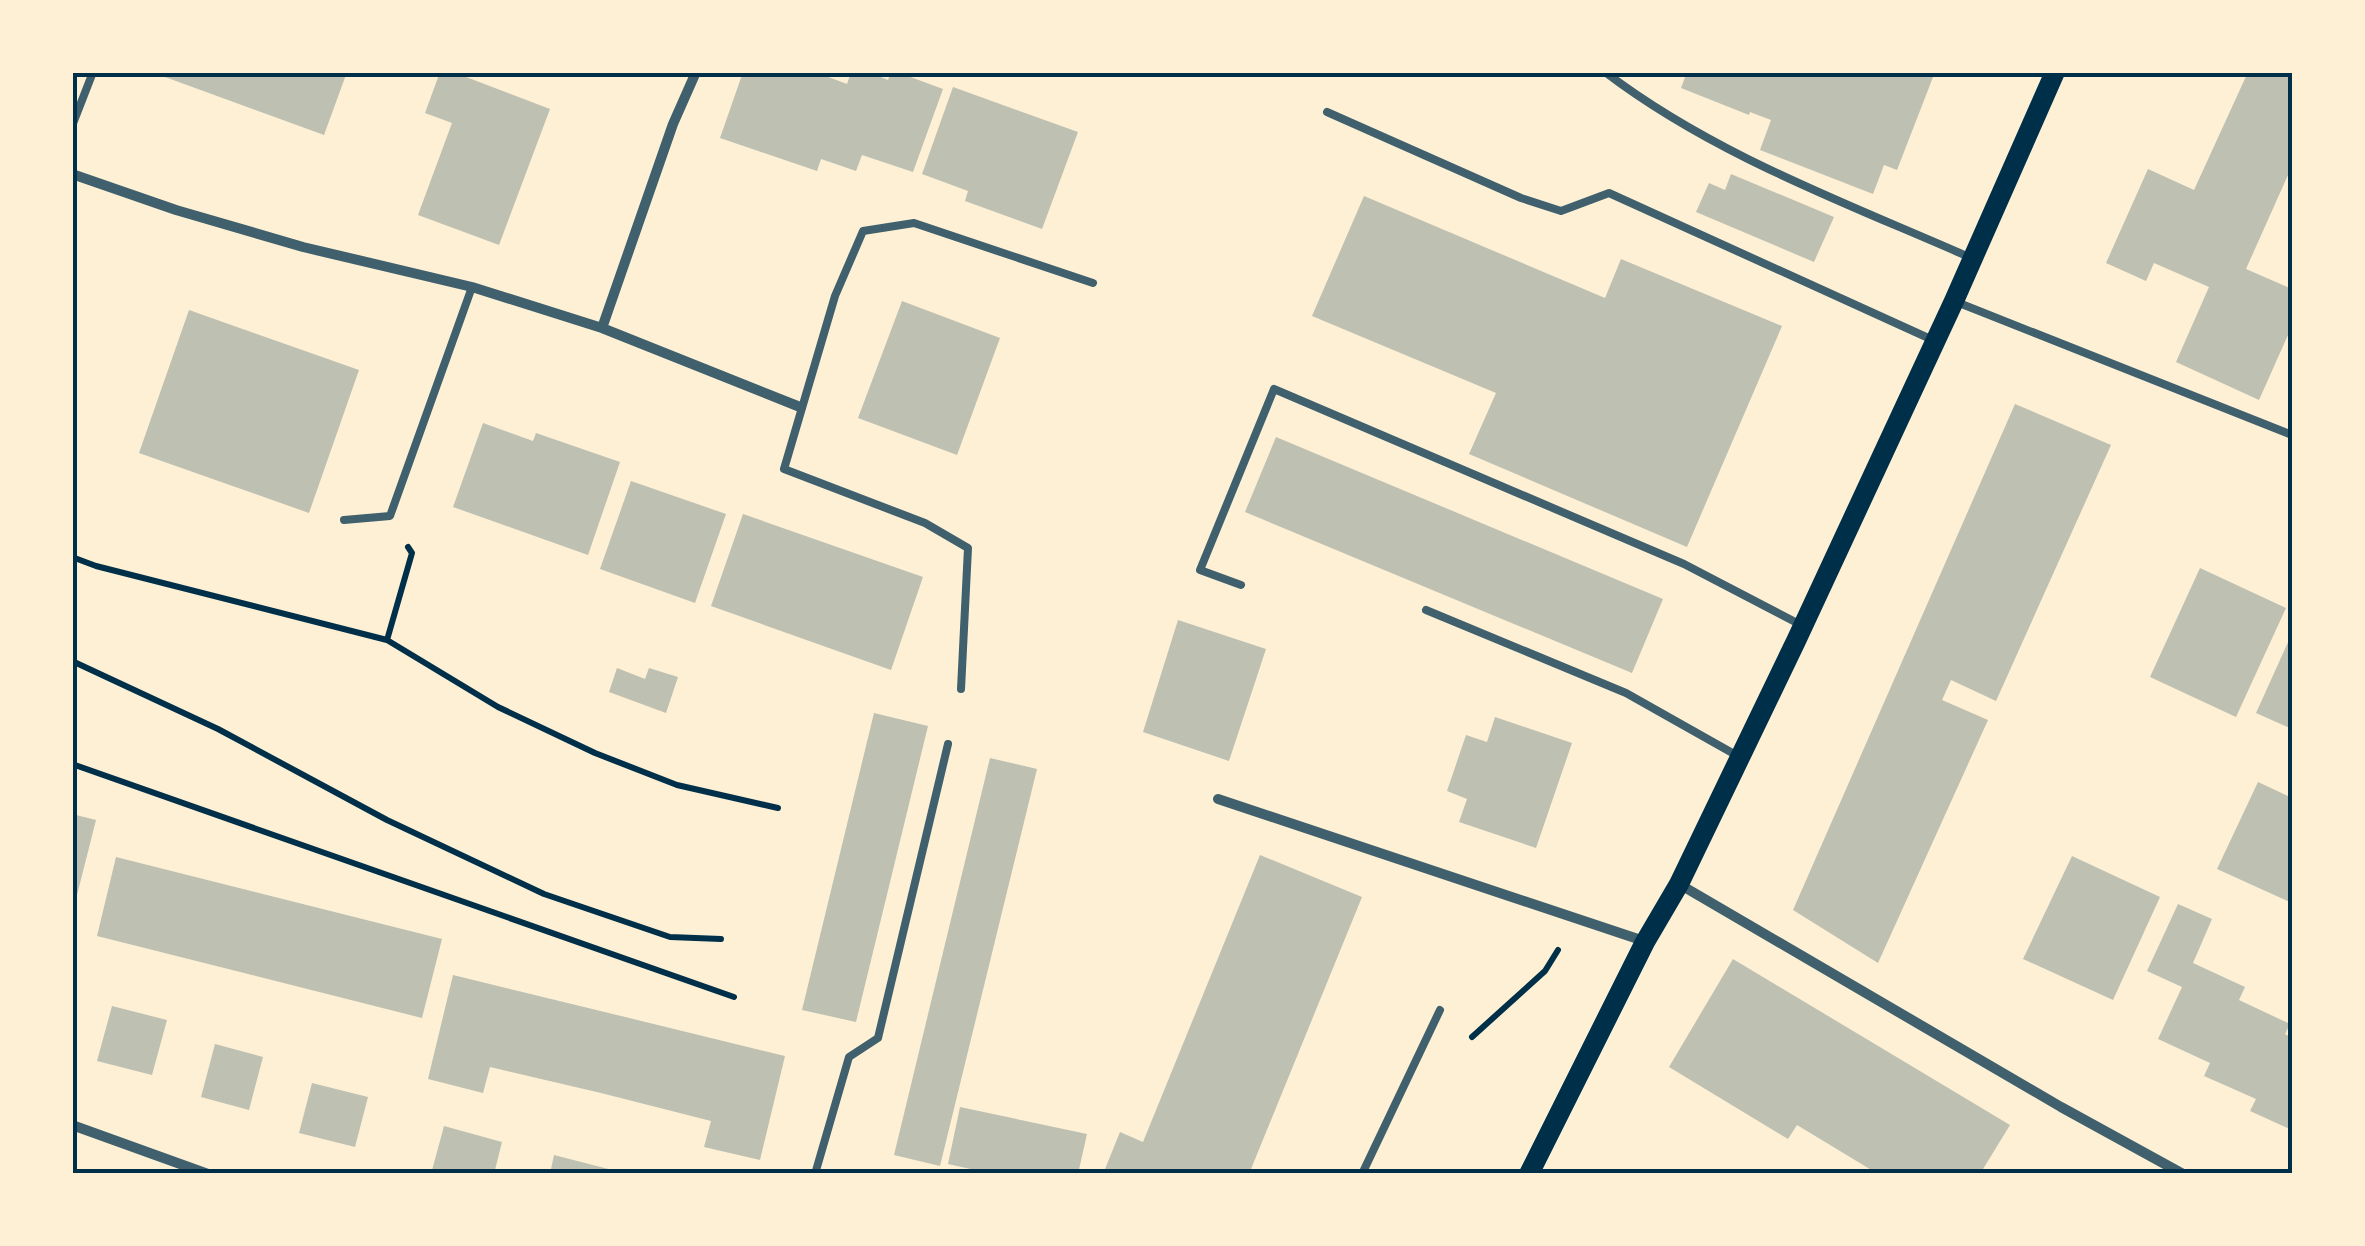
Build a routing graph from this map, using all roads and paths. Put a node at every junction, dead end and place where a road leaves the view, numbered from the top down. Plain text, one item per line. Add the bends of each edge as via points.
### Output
1 (93, 72) edge
2 (696, 72) edge
3 (1605, 72) edge
4 (2055, 72) edge
5 (1327, 112) dead end
6 (72, 126) edge
7 (72, 174) edge
8 (1973, 258) junction
9 (1093, 283) dead end
10 (472, 288) junction
11 (1954, 301) junction
12 (602, 328) junction
13 (1936, 341) junction
14 (800, 408) junction
15 (2292, 435) edge
16 (390, 516) junction
17 (344, 520) dead end
18 (72, 557) edge
19 (1240, 585) dead end
20 (1426, 610) dead end
21 (1803, 626) junction
22 (387, 640) junction
23 (72, 660) edge
24 (960, 689) dead end
25 (948, 744) dead end
26 (1740, 758) junction
27 (72, 764) edge
28 (1218, 799) dead end
29 (778, 808) dead end
30 (1679, 884) junction
31 (1576, 918) junction
32 (721, 939) dead end
33 (1645, 942) junction
34 (734, 998) dead end
35 (1440, 1010) dead end
36 (1418, 1057) junction
37 (72, 1125) edge
38 (208, 1174) edge
39 (815, 1174) edge
40 (1362, 1174) edge
41 (1530, 1174) edge
42 (2183, 1174) edge

1 - 6 lane
2 - 12 street
3 - 8 lane via 1739,157
4 - 8 main road
5 - 13 lane via 1562,211 1610,194
7 - 10 street via 302,247
8 - 11 main road
9 - 14 lane via 914,222 864,231 835,296
10 - 12 street
10 - 16 lane
11 - 13 main road
11 - 15 lane
12 - 14 street
13 - 21 main road
14 - 24 lane via 784,469 925,523 968,548
16 - 17 lane
16 - 22 path via 412,553
18 - 22 path
19 - 21 lane via 1200,570 1274,389 1684,564
20 - 26 lane via 1626,693
21 - 26 main road
22 - 29 path via 498,706 595,753 677,784
23 - 32 path via 544,894 670,937
25 - 39 lane via 878,1038 848,1057
26 - 30 main road
27 - 34 path
28 - 31 street
30 - 33 main road
30 - 42 street
31 - 33 street
31 - 36 path via 1545,971 1457,1050
33 - 41 main road
35 - 36 lane
36 - 40 lane
37 - 38 street

